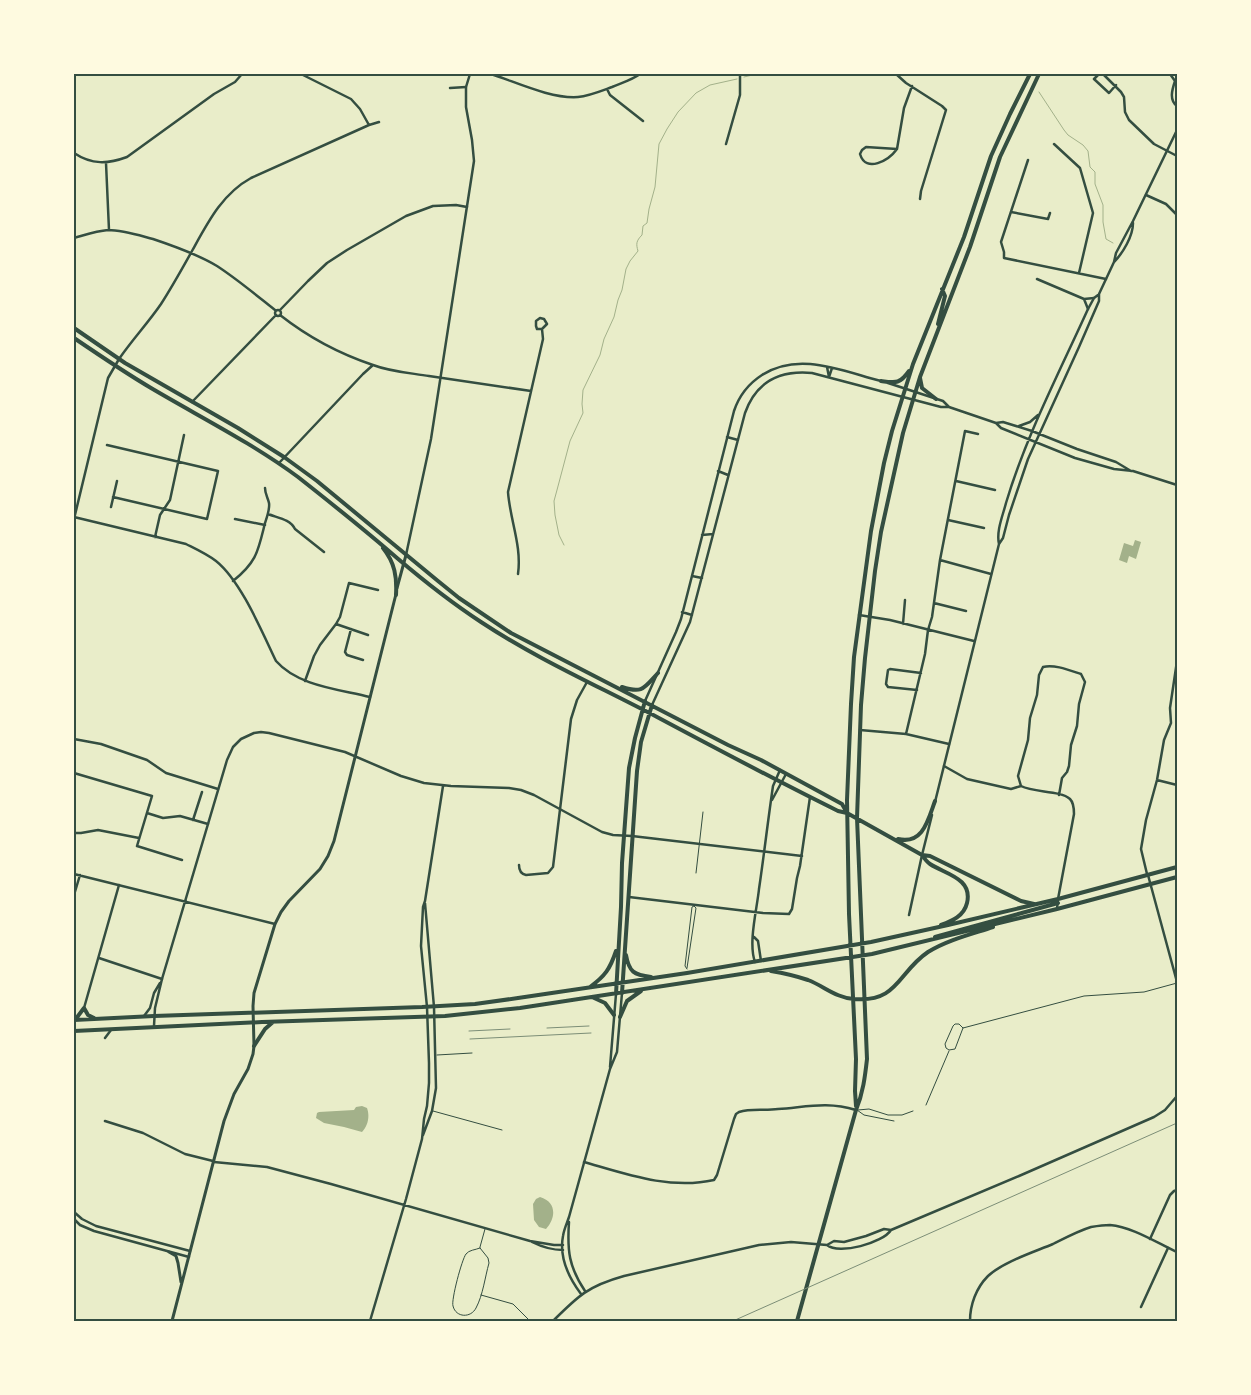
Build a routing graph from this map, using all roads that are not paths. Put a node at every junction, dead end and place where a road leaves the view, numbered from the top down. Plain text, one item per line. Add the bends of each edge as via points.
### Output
1 (242, 74) edge
2 (301, 74) edge
3 (470, 74) edge
4 (491, 74) edge
5 (640, 74) edge
6 (740, 74) edge
7 (896, 74) edge
8 (1030, 74) edge
9 (1039, 74) edge
10 (1101, 74) edge
11 (1170, 74) edge
12 (1176, 81) edge
13 (1116, 85) junction
14 (912, 86) junction
15 (466, 87) junction
16 (450, 88) dead end
17 (607, 89) junction
18 (1177, 106) edge
19 (643, 121) dead end
20 (379, 122) dead end
21 (369, 124) junction
22 (1177, 130) edge
23 (726, 144) dead end
24 (1054, 144) dead end
25 (897, 149) junction
26 (1167, 151) junction
27 (74, 153) edge
28 (1177, 156) edge
29 (1028, 160) dead end
30 (106, 163) junction
31 (1146, 195) junction
32 (920, 199) dead end
33 (467, 207) junction
34 (1011, 212) junction
35 (1050, 213) dead end
36 (1177, 215) edge
37 (109, 230) junction
38 (74, 238) edge
39 (191, 254) junction
40 (1078, 273) junction
41 (1106, 278) junction
42 (1037, 279) dead end
43 (942, 289) junction
44 (1099, 294) junction
45 (1094, 298) junction
46 (1084, 300) junction
47 (1088, 309) junction
48 (275, 310) junction
49 (280, 313) junction
50 (276, 315) junction
51 (74, 328) edge
52 (542, 329) junction
53 (937, 331) junction
54 (74, 338) edge
55 (119, 359) junction
56 (368, 363) junction
57 (913, 364) junction
58 (115, 366) junction
59 (373, 366) junction
60 (827, 367) junction
61 (832, 368) junction
62 (364, 372) junction
63 (830, 377) junction
64 (920, 377) junction
65 (440, 378) junction
66 (881, 380) junction
67 (905, 388) junction
68 (531, 391) junction
69 (915, 392) junction
70 (902, 396) junction
71 (912, 399) junction
72 (936, 399) junction
73 (192, 402) junction
74 (949, 407) junction
75 (1040, 414) junction
76 (996, 423) junction
77 (1018, 426) junction
78 (1032, 431) junction
79 (978, 434) dead end
80 (1039, 434) junction
81 (184, 435) dead end
82 (727, 437) junction
83 (1028, 439) junction
84 (738, 440) junction
85 (1035, 442) junction
86 (108, 445) dead end
87 (284, 457) junction
88 (179, 462) junction
89 (279, 463) junction
90 (718, 471) junction
91 (1132, 471) junction
92 (728, 475) junction
93 (117, 481) dead end
94 (956, 481) junction
95 (1177, 485) edge
96 (265, 488) dead end
97 (995, 490) dead end
98 (113, 497) junction
99 (111, 507) dead end
100 (164, 510) junction
101 (268, 514) junction
102 (74, 518) edge
103 (235, 519) dead end
104 (948, 520) junction
105 (265, 526) junction
106 (984, 528) dead end
107 (713, 534) junction
108 (702, 536) junction
109 (155, 537) junction
110 (375, 539) junction
111 (998, 544) junction
112 (324, 552) dead end
113 (406, 555) junction
114 (940, 560) junction
115 (404, 563) junction
116 (518, 574) dead end
117 (991, 574) junction
118 (692, 576) junction
119 (702, 578) junction
120 (234, 581) junction
121 (378, 590) dead end
122 (396, 595) junction
123 (905, 600) dead end
124 (934, 603) junction
125 (966, 611) dead end
126 (682, 612) junction
127 (692, 615) junction
128 (859, 615) junction
129 (870, 616) junction
130 (336, 624) junction
131 (903, 624) junction
132 (351, 629) junction
133 (928, 630) junction
134 (368, 635) dead end
135 (974, 641) junction
136 (363, 660) dead end
137 (1177, 661) edge
138 (658, 673) junction
139 (921, 673) junction
140 (305, 681) junction
141 (587, 682) junction
142 (610, 683) junction
143 (917, 690) junction
144 (370, 697) junction
145 (645, 701) junction
146 (652, 705) junction
147 (642, 710) junction
148 (649, 713) junction
149 (860, 730) junction
150 (906, 734) junction
151 (74, 739) edge
152 (949, 744) junction
153 (355, 756) junction
154 (944, 766) junction
155 (780, 770) junction
156 (74, 773) edge
157 (786, 774) junction
158 (74, 778) edge
159 (775, 779) junction
160 (1157, 780) junction
161 (782, 782) junction
162 (1177, 785) edge
163 (443, 786) junction
164 (1021, 786) junction
165 (218, 789) junction
166 (202, 792) dead end
167 (1059, 794) junction
168 (810, 797) junction
169 (935, 801) junction
170 (772, 802) junction
171 (560, 809) junction
172 (703, 812) dead end
173 (847, 812) junction
174 (147, 813) junction
175 (857, 818) junction
176 (194, 820) junction
177 (208, 824) junction
178 (74, 833) edge
179 (624, 836) junction
180 (632, 836) junction
181 (139, 838) junction
182 (893, 838) junction
183 (699, 845) junction
184 (764, 852) junction
185 (922, 855) junction
186 (802, 856) junction
187 (182, 860) dead end
188 (519, 866) dead end
189 (1177, 867) edge
190 (696, 873) dead end
191 (74, 874) edge
192 (80, 875) junction
193 (1148, 875) junction
194 (1177, 877) edge
195 (1150, 884) junction
196 (119, 885) junction
197 (74, 895) edge
198 (629, 897) junction
199 (1058, 901) junction
200 (185, 902) junction
201 (425, 902) junction
202 (1034, 904) junction
203 (1057, 909) junction
204 (756, 912) junction
205 (909, 915) dead end
206 (1009, 921) junction
207 (275, 924) junction
208 (925, 930) junction
209 (753, 935) junction
210 (929, 940) junction
211 (618, 944) junction
212 (625, 948) junction
213 (98, 958) junction
214 (761, 961) junction
215 (755, 962) junction
216 (687, 969) joint
217 (768, 970) junction
218 (659, 978) junction
219 (162, 979) junction
220 (1177, 982) edge
221 (623, 983) junction
222 (616, 984) junction
223 (588, 988) junction
224 (643, 990) junction
225 (622, 993) junction
226 (616, 994) junction
227 (592, 997) junction
228 (854, 999) junction
229 (864, 999) junction
230 (427, 1007) junction
231 (434, 1007) junction
232 (84, 1008) junction
233 (253, 1013) junction
234 (144, 1016) junction
235 (154, 1016) junction
236 (428, 1016) junction
237 (434, 1016) junction
238 (614, 1016) junction
239 (620, 1017) junction
240 (96, 1019) junction
241 (74, 1020) edge
242 (254, 1022) junction
243 (274, 1022) junction
244 (154, 1028) junction
245 (963, 1028) junction
246 (111, 1030) junction
247 (74, 1031) edge
248 (105, 1038) dead end
249 (254, 1046) junction
250 (949, 1050) junction
251 (472, 1053) dead end
252 (436, 1055) junction
253 (610, 1069) junction
254 (1177, 1096) edge
255 (926, 1104) dead end
256 (432, 1110) junction
257 (856, 1110) junction
258 (913, 1111) dead end
259 (105, 1121) dead end
260 (894, 1121) dead end
261 (502, 1130) dead end
262 (422, 1138) junction
263 (214, 1162) junction
264 (584, 1162) junction
265 (1176, 1191) edge
266 (404, 1205) junction
267 (74, 1212) edge
268 (569, 1217) junction
269 (74, 1220) edge
270 (485, 1229) junction
271 (891, 1230) junction
272 (1150, 1239) junction
273 (530, 1241) junction
274 (563, 1245) junction
275 (818, 1245) junction
276 (827, 1245) junction
277 (480, 1248) junction
278 (1168, 1248) junction
279 (563, 1250) junction
280 (190, 1251) junction
281 (169, 1252) junction
282 (1177, 1252) edge
283 (189, 1257) junction
284 (181, 1286) junction
285 (585, 1291) junction
286 (581, 1294) junction
287 (480, 1295) junction
288 (1141, 1307) dead end
289 (172, 1321) edge
290 (370, 1321) edge
291 (530, 1321) edge
292 (553, 1321) edge
293 (797, 1321) edge
294 (970, 1321) edge

1 - 30 street via 127,157
2 - 21 street via 351,99
3 - 15 street
4 - 17 street via 563,96 577,97
5 - 17 street
6 - 23 street via 740,94
7 - 14 street
8 - 43 main road via 994,150
9 - 53 main road via 998,162
10 - 13 street
10 - 13 street via 1094,79 1109,93
11 - 12 street
12 - 18 street via 1172,101
13 - 26 street via 1124,97 1129,120 1154,144
14 - 25 street via 904,108
14 - 32 street via 946,110
15 - 16 street
15 - 33 street via 474,161
17 - 19 street
20 - 21 street
21 - 39 street via 242,183 219,205
22 - 26 street
24 - 40 street via 1080,168 1092,213
25 - 25 street via 870,165 865,164 860,154 866,147
26 - 28 street
26 - 31 street
27 - 30 street via 91,161
29 - 34 street
30 - 37 street
31 - 36 street via 1166,204
31 - 41 street
33 - 49 street via 434,206 406,216 327,263
33 - 65 street
34 - 35 street via 1048,219
34 - 40 street via 1001,242 1004,258
37 - 38 street
37 - 39 street via 137,234
39 - 48 street via 215,265
39 - 55 street via 160,305
40 - 41 street
41 - 44 street
42 - 46 street
43 - 53 main road via 945,298
43 - 57 main road
44 - 45 street
44 - 80 street via 1099,301
45 - 46 street
45 - 47 street
46 - 47 street
47 - 75 street
48 - 49 street
48 - 50 street
49 - 50 street
49 - 56 street via 315,339
50 - 73 street
51 - 55 main road
52 - 52 street via 547,324 540,318 536,326
52 - 68 street via 543,339
53 - 64 main road
54 - 58 main road
55 - 58 street
55 - 73 main road
56 - 59 street
56 - 62 street
57 - 66 main road via 900,381
57 - 67 main road
58 - 89 main road
58 - 102 street via 108,378
59 - 62 street
59 - 65 street
60 - 61 street
60 - 63 street
60 - 82 street via 811,363 786,365 772,369 752,382 734,411
61 - 63 street
61 - 66 street
62 - 87 street
63 - 70 street
63 - 84 street via 790,374 777,377 761,387 750,401
64 - 69 main road
64 - 72 main road via 922,388
65 - 68 street
65 - 113 street via 431,439
66 - 67 street
67 - 69 street
67 - 70 main road
68 - 116 street via 508,492 520,556
69 - 71 main road
69 - 72 street
70 - 71 street
70 - 128 main road via 879,487
71 - 74 street
71 - 129 main road via 888,498
72 - 74 street
73 - 87 main road
74 - 76 street
75 - 77 street
75 - 78 street
76 - 77 street
76 - 83 street
77 - 78 street
78 - 80 street
78 - 83 street
79 - 94 street via 965,431
80 - 85 street
80 - 91 street
81 - 88 street
82 - 84 street
82 - 90 street
83 - 85 street
83 - 111 street via 1003,513
84 - 92 street
85 - 91 street via 1075,458
85 - 111 street via 1003,538
86 - 88 street
87 - 89 street
87 - 113 main road
88 - 100 street via 170,500
88 - 100 street via 218,470 207,519
89 - 110 main road
90 - 92 street
90 - 108 street
91 - 95 street
92 - 107 street
93 - 98 street
94 - 97 street
94 - 104 street
96 - 101 street via 270,504
98 - 99 street
98 - 100 street
100 - 109 street via 160,514
101 - 105 street
101 - 112 street via 293,524
102 - 109 street
103 - 105 street
104 - 106 street
104 - 114 street
105 - 120 street via 255,558
107 - 108 street
107 - 119 street
108 - 118 street
109 - 120 street via 186,544 203,552 217,561
110 - 115 main road
110 - 122 main road via 393,566
111 - 117 street
113 - 115 main road
113 - 142 main road via 459,598 505,629
114 - 117 street
114 - 124 street
115 - 122 main road
115 - 141 main road via 482,623
117 - 135 street
118 - 119 street
118 - 126 street
119 - 127 street
120 - 140 street via 276,661 288,673
121 - 130 street via 349,583
122 - 144 main road
123 - 131 street
124 - 125 street
124 - 133 street
126 - 127 street
126 - 138 street
127 - 146 street
128 - 129 street
128 - 173 main road via 850,714
129 - 131 street
129 - 149 main road
130 - 132 street
130 - 140 street via 314,656
131 - 133 street
132 - 134 street
132 - 136 street via 345,652
133 - 135 street
133 - 139 street
135 - 152 street
137 - 160 street via 1171,722 1164,740
138 - 142 main road via 637,691
138 - 145 street
139 - 143 street
139 - 143 street via 890,669 886,674 888,687
140 - 144 street
141 - 147 main road
141 - 171 street via 571,719
142 - 145 main road
143 - 150 street
144 - 153 main road
145 - 146 main road
145 - 147 main road
146 - 148 main road
146 - 155 main road
147 - 148 main road
147 - 179 main road via 629,768
148 - 159 main road
148 - 180 main road via 638,757
149 - 150 street
149 - 175 main road
150 - 152 street
151 - 165 street via 101,744 147,760 166,773
152 - 154 street
153 - 163 street via 417,781
153 - 165 street via 269,733 254,733 233,747
153 - 207 main road via 328,856 289,901
154 - 164 street via 967,779 1011,789
154 - 169 street
155 - 157 main road
155 - 159 street
156 - 158 street
156 - 174 street via 152,796
157 - 161 street
157 - 173 main road via 842,804
159 - 161 main road
159 - 170 street
160 - 162 street
160 - 193 street via 1141,849
161 - 168 main road
161 - 170 street
163 - 171 street via 521,790
163 - 201 street
164 - 167 street
164 - 167 street via 1018,776 1039,675 1043,667 1057,667 1080,674 1085,682 1069,766 1062,778
165 - 177 street
166 - 176 street
167 - 199 street via 1071,800 1074,809
168 - 173 main road
168 - 186 street
169 - 182 main road via 926,826 917,837 908,841
169 - 185 street
170 - 184 street
171 - 179 street via 598,830
171 - 188 street via 552,870 524,875
172 - 183 lane
173 - 175 main road
173 - 228 main road
174 - 176 street via 163,818 180,816
174 - 181 street
175 - 182 main road
175 - 229 main road
176 - 177 street
177 - 200 street
178 - 181 street via 98,830
179 - 180 street
179 - 211 main road
180 - 183 street
180 - 198 main road
181 - 187 street via 137,846
182 - 185 main road
183 - 184 street
183 - 190 lane
184 - 186 street
184 - 204 street
185 - 202 main road
185 - 205 street
185 - 208 main road via 929,863 962,882 968,896 965,909 958,917
186 - 204 street via 791,913
189 - 193 main road
191 - 192 street
192 - 196 street
192 - 197 street
193 - 195 street
193 - 199 main road
194 - 195 main road
195 - 203 main road
195 - 220 street
196 - 200 street
196 - 213 street
198 - 204 street
198 - 212 main road
199 - 202 main road
199 - 203 street
199 - 210 main road
200 - 207 street
200 - 219 street
201 - 230 street via 421,946
201 - 231 street
202 - 208 main road
203 - 206 main road
204 - 209 street
206 - 210 main road
206 - 229 main road via 940,946 919,959 888,993
207 - 233 main road via 254,993
208 - 214 main road
209 - 214 street via 758,941
209 - 215 street
210 - 217 main road via 872,954
211 - 222 main road
211 - 223 main road via 609,969
212 - 218 main road via 634,972
212 - 221 main road
213 - 219 street
213 - 232 street
214 - 215 main road
215 - 218 main road
216 - 216 lane via 692,944 694,906 685,966
217 - 224 main road
217 - 228 main road via 808,980
218 - 221 main road
219 - 234 street
219 - 235 street
220 - 245 lane via 1144,992 1084,996
221 - 222 main road
221 - 225 main road
222 - 223 main road
222 - 226 main road
223 - 231 main road
224 - 225 main road
224 - 239 main road via 627,1001
225 - 226 main road
225 - 239 street
226 - 227 main road
226 - 238 street
227 - 237 main road
227 - 238 main road via 607,1005
228 - 229 main road
228 - 257 main road
229 - 257 main road via 866,1076
230 - 231 main road
230 - 233 main road
230 - 236 street
231 - 237 street
232 - 240 main road
232 - 241 main road
233 - 235 main road
233 - 242 main road
234 - 235 main road
234 - 240 main road
235 - 244 street
236 - 237 main road
236 - 243 main road
236 - 262 street via 429,1083
237 - 252 street
238 - 253 street
239 - 253 street via 617,1052
240 - 241 main road
242 - 243 main road
242 - 244 main road
242 - 249 main road
243 - 249 main road
244 - 246 main road
245 - 250 lane via 955,1049
245 - 250 lane via 959,1024 953,1026 945,1044
246 - 247 main road
246 - 248 street
249 - 263 main road via 248,1069 228,1109
250 - 255 lane
251 - 252 lane
252 - 256 street
253 - 264 street
254 - 271 street via 1154,1117
256 - 261 lane
256 - 262 street
257 - 258 lane via 869,1109 888,1115
257 - 260 lane via 864,1115
257 - 264 street via 812,1105 739,1112 717,1175 714,1180 706,1182 654,1181
257 - 275 main road
259 - 263 street via 143,1133 185,1154
262 - 266 street
263 - 266 street via 267,1168
263 - 280 main road
264 - 268 street
265 - 272 street via 1170,1195
266 - 270 street
266 - 290 street
267 - 280 street via 96,1226
268 - 274 street
268 - 285 street via 570,1259 574,1274
269 - 281 street via 94,1232
270 - 273 street
270 - 277 lane
271 - 276 street via 884,1229
271 - 276 street via 884,1237 860,1246 832,1249
272 - 278 street
272 - 294 street via 1121,1227 1097,1226 1006,1264 982,1283 974,1299
273 - 274 street
273 - 279 street via 549,1249
274 - 279 street
275 - 276 street
275 - 285 street via 792,1242 742,1248 618,1277
275 - 293 main road
277 - 287 lane via 489,1263
277 - 287 lane via 464,1256 452,1300 454,1310 468,1315 476,1309
278 - 282 street
278 - 288 street
279 - 286 street via 567,1271
280 - 283 main road
281 - 283 street
281 - 284 main road via 176,1256
283 - 284 main road
284 - 289 main road
285 - 286 street
286 - 292 street
287 - 291 lane via 513,1304

